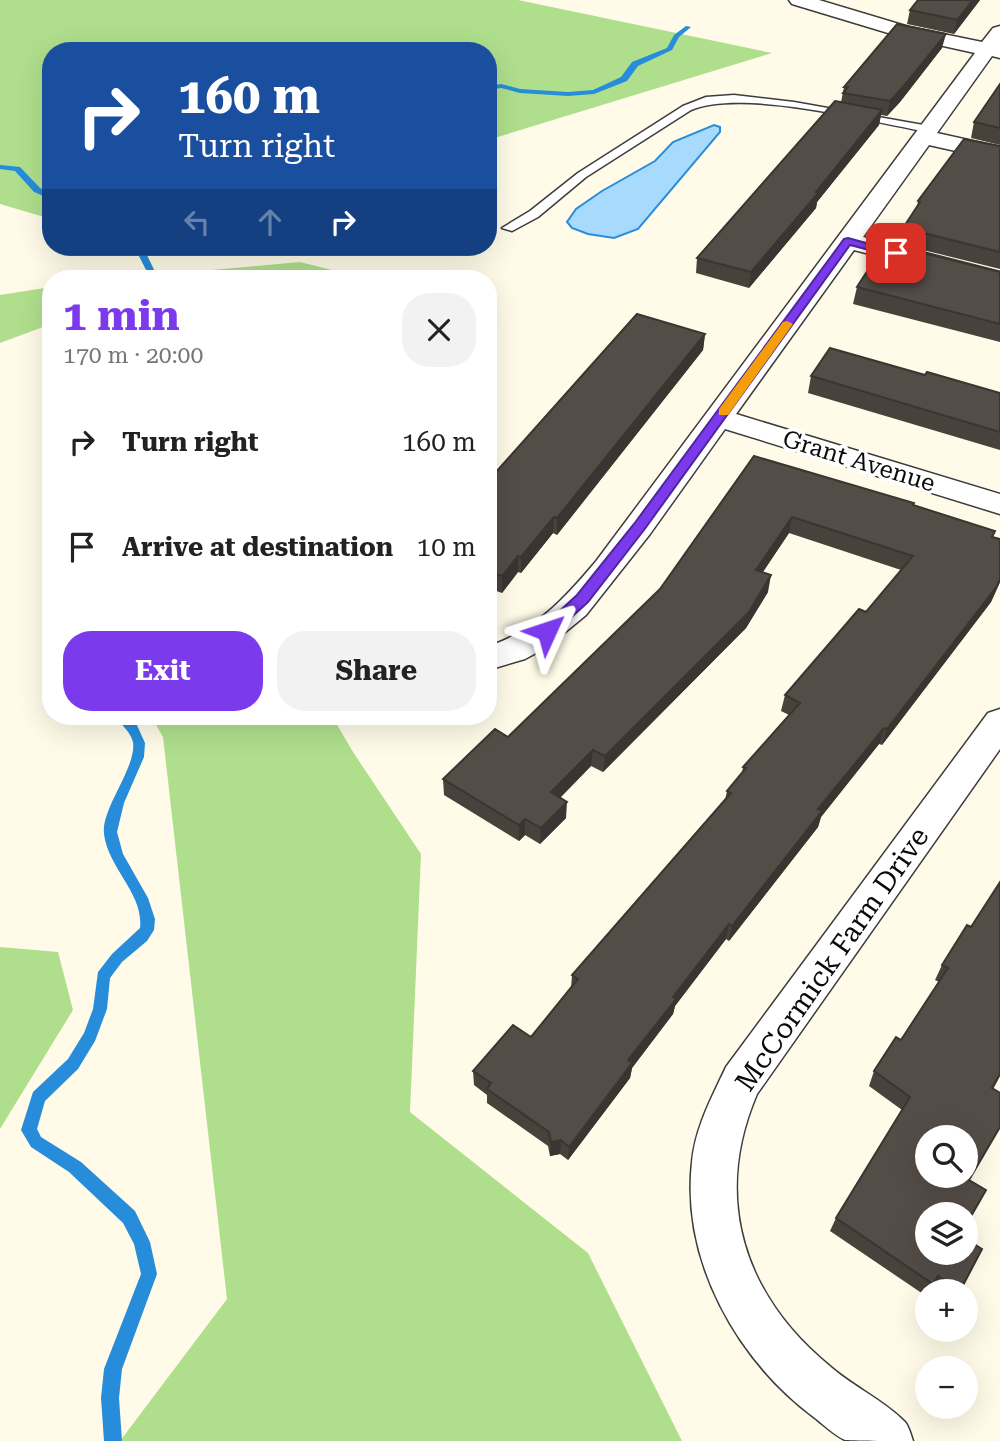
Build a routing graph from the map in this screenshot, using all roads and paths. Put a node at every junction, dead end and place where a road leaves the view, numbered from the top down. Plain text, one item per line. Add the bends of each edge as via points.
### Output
1 (799, 0) edge
2 (996, 44) edge
3 (926, 133) junction
4 (1000, 154) edge
5 (508, 228) dead end
6 (848, 241) junction
7 (1000, 280) edge
8 (719, 418) junction
9 (1000, 504) edge
10 (497, 656) edge
11 (1000, 722) edge
12 (888, 1441) edge

1 - 2 street via 905,32
2 - 3 street
3 - 4 street
3 - 5 lane via 794,105 734,98 706,100 582,175 534,214
3 - 6 street
6 - 7 street
6 - 8 street
8 - 9 street, Grant Avenue
8 - 10 street via 582,598 534,640
11 - 12 street, McCormick Farm Drive via 741,1081 724,1119 714,1161 714,1218 731,1276 758,1326 792,1366

